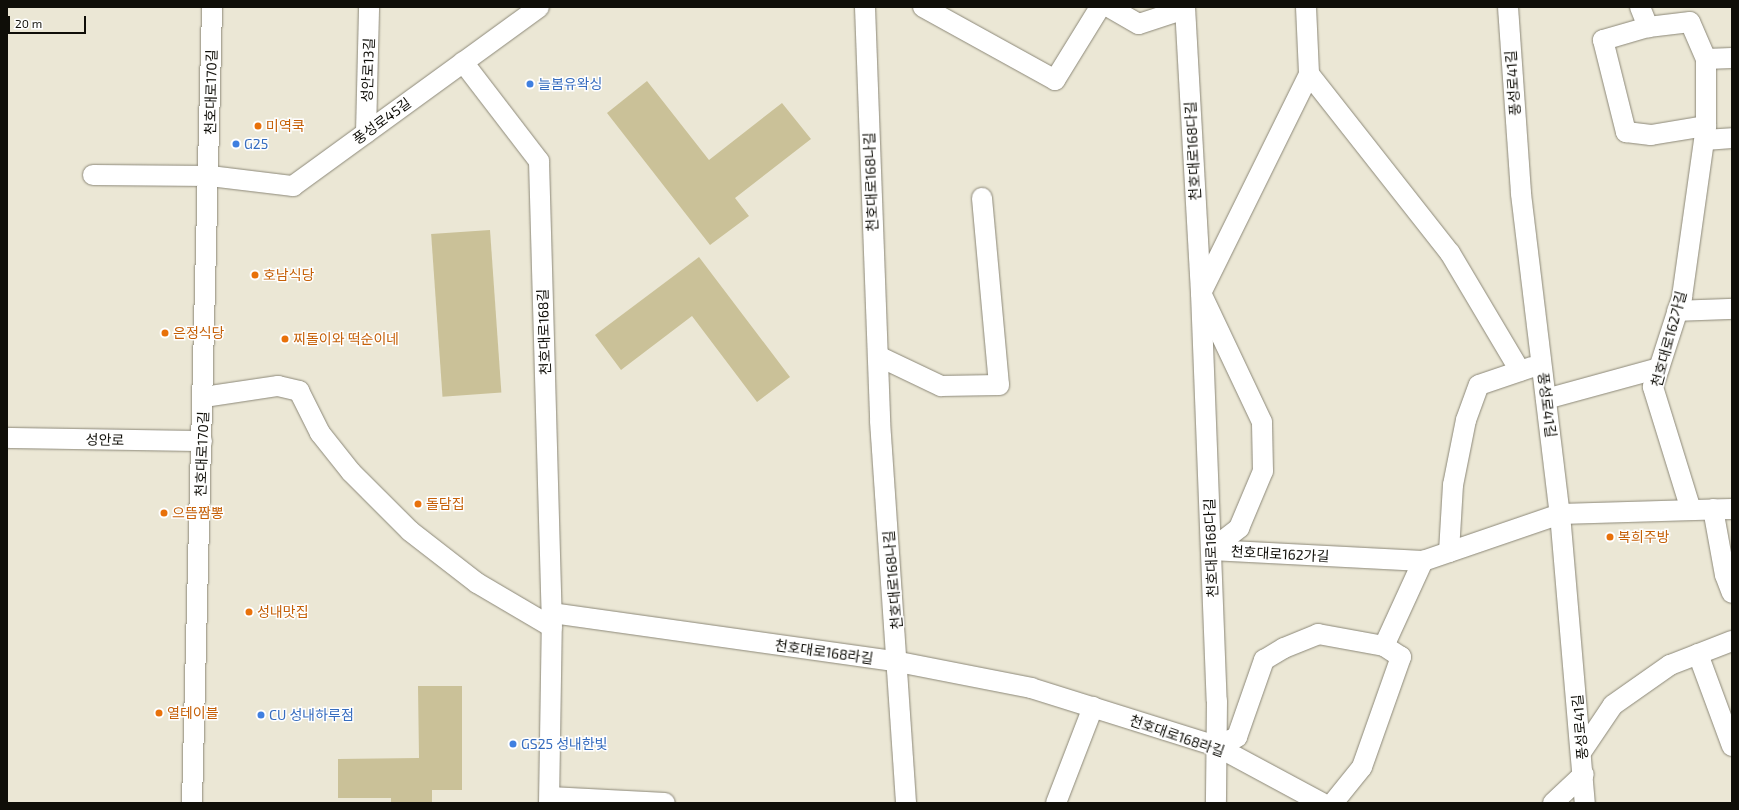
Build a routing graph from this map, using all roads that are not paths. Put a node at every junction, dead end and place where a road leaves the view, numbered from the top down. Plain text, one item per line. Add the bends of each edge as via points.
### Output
1 (212, 7) edge
2 (369, 7) edge
3 (865, 7) edge
4 (923, 7) edge
5 (1100, 7) edge
6 (1109, 7) edge
7 (1306, 7) edge
8 (1508, 7) edge
9 (1640, 7) edge
10 (1185, 8) edge
11 (531, 10) edge
12 (1648, 27) junction
13 (1732, 58) edge
14 (1706, 59) junction
15 (463, 62) junction
16 (1309, 74) junction
17 (366, 133) junction
18 (1705, 133) junction
19 (1732, 138) edge
20 (93, 176) dead end
21 (210, 176) junction
22 (982, 198) dead end
23 (1201, 293) junction
24 (1732, 309) edge
25 (1677, 311) junction
26 (878, 356) junction
27 (1542, 365) junction
28 (1659, 368) junction
29 (1520, 371) junction
30 (204, 397) junction
31 (1546, 399) junction
32 (7, 438) edge
33 (202, 441) junction
34 (1722, 509) edge
35 (1691, 510) junction
36 (1560, 514) junction
37 (1211, 550) junction
38 (1449, 552) junction
39 (1423, 561) junction
40 (1732, 593) edge
41 (552, 620) junction
42 (1732, 641) edge
43 (1384, 646) junction
44 (1698, 654) junction
45 (900, 662) junction
46 (1093, 708) junction
47 (1216, 746) junction
48 (1732, 746) edge
49 (1582, 751) junction
50 (1584, 774) junction
51 (549, 800) edge
52 (192, 803) edge
53 (665, 803) edge
54 (906, 803) edge
55 (1056, 803) edge
56 (1216, 803) edge
57 (1322, 803) edge
58 (1332, 803) edge
59 (1553, 803) edge
60 (1586, 803) edge

1 - 21 street, 천호대로170길
2 - 17 street, 성안로13길
3 - 26 street, 천호대로168나길
4 - 5 street via 1055,80
6 - 10 street, 천호대로168다길 via 1139,24
7 - 16 street
8 - 27 street, 풍성로41길 via 1521,194
9 - 12 street
10 - 23 street, 천호대로168다길
11 - 15 street, 풍성로45길
12 - 14 street via 1690,22
12 - 18 street via 1603,40 1626,132 1651,135
13 - 14 street
14 - 18 street, 천호대로162가길
15 - 17 street, 풍성로45길
15 - 41 street, 천호대로168길 via 539,161
16 - 23 street, 천호대로168다길
16 - 29 street, 풍성로41길 via 1450,253
17 - 21 street, 풍성로45길 via 293,186
18 - 19 street
18 - 25 street, 천호대로162가길
20 - 21 street
21 - 30 street, 천호대로170길
22 - 26 street via 999,385 941,386
23 - 37 street, 천호대로168다길
23 - 37 street, 천호대로162가길 via 1262,422 1263,471 1239,528
24 - 25 street
25 - 28 street, 천호대로162가길
26 - 45 street, 천호대로168나길
27 - 29 street
27 - 31 street, 풍성로41길
28 - 31 street
28 - 35 street, 천호대로162가길 via 1653,387
29 - 38 street via 1478,385 1466,420 1453,485
30 - 33 street, 천호대로170길
30 - 41 street via 278,386 299,391 320,433 351,472 410,531 477,583
31 - 36 street, 풍성로41길
32 - 33 street, 성안로
33 - 52 street, 천호대로170길
34 - 35 street, 천호대로162가길
34 - 40 street via 1725,575
35 - 36 street, 천호대로162가길
36 - 38 street, 천호대로162가길
36 - 49 street, 풍성로41길
37 - 39 street, 천호대로162가길
37 - 47 street, 천호대로168다길
38 - 39 street, 천호대로162가길
39 - 43 street
41 - 45 street, 천호대로168라길
41 - 51 street, 천호대로168길
42 - 44 street
43 - 47 street via 1318,634 1264,660 1237,737
43 - 58 street via 1401,657 1362,767
44 - 48 street
44 - 49 street via 1670,665 1613,705
45 - 46 street, 천호대로168라길 via 1031,688
45 - 54 street, 천호대로168나길
46 - 47 street, 천호대로168라길
46 - 55 street
47 - 56 street, 천호대로168다길
47 - 57 street, 천호대로168라길
49 - 50 street, 풍성로41길
50 - 59 street
50 - 60 street, 풍성로41길
51 - 53 street, 천호대로168길

